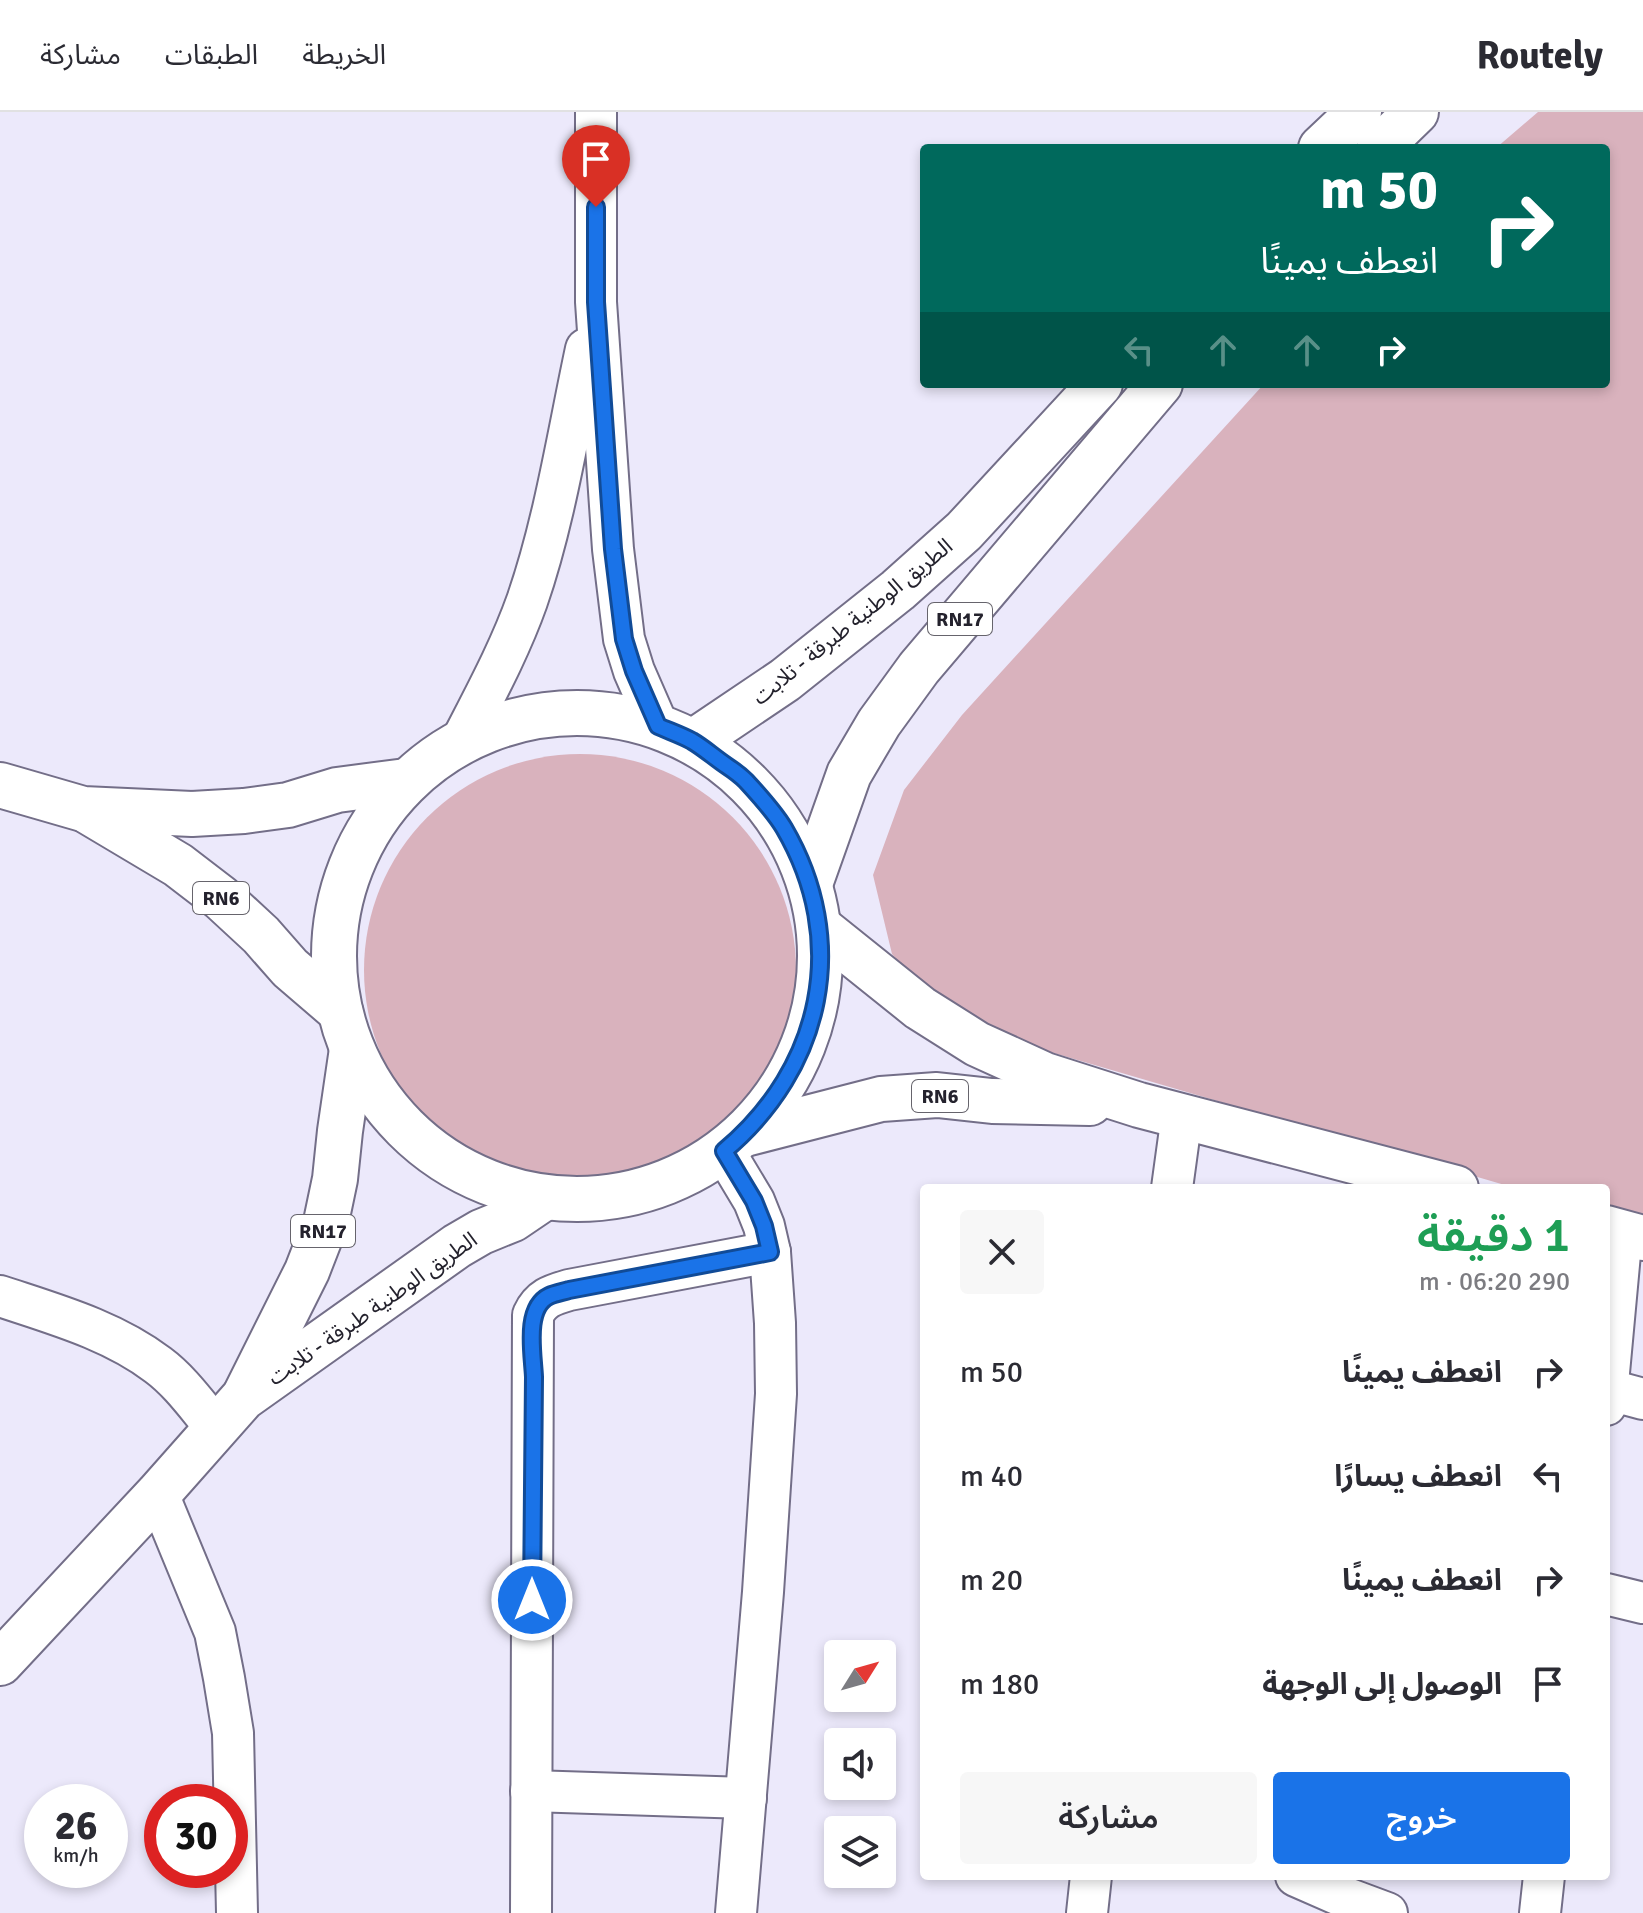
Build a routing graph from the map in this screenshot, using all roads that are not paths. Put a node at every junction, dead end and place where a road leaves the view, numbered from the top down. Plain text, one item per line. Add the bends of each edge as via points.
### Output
1 (596, 112) edge
2 (1359, 112) edge
3 (1416, 112) edge
4 (1325, 144) edge
5 (1383, 144) edge
6 (596, 302) junction
7 (1096, 388) edge
8 (1157, 388) edge
9 (676, 734) junction
10 (462, 740) junction
11 (406, 781) junction
12 (0, 785) edge
13 (83, 809) junction
14 (810, 884) junction
15 (819, 927) junction
16 (346, 1030) junction
17 (1139, 1105) junction
18 (1182, 1115) junction
19 (735, 1142) junction
20 (1173, 1184) edge
21 (1441, 1184) edge
22 (544, 1198) junction
23 (1624, 1233) edge
24 (770, 1252) junction
25 (0, 1296) edge
26 (1616, 1395) edge
27 (230, 1414) junction
28 (158, 1494) junction
29 (1610, 1595) edge
30 (1643, 1603) edge
31 (0, 1663) edge
32 (531, 1791) junction
33 (746, 1798) junction
34 (1091, 1880) edge
35 (1302, 1880) edge
36 (1343, 1905) edge
37 (237, 1913) edge
38 (531, 1913) edge
39 (736, 1913) edge
40 (1087, 1913) edge
41 (1387, 1913) edge

1 - 6 street
2 - 4 main road
3 - 5 main road
6 - 9 street via 624,639 634,671
6 - 10 street via 526,603
7 - 9 main road, الطريق الوطنية طبرقة - تلابت / RN17 via 964,531 898,590 785,680
8 - 14 main road, RN17 via 919,668 879,723 849,774
9 - 10 main road via 592,713 525,717
9 - 14 main road via 744,778 783,826
10 - 11 main road
11 - 13 main road, RN6 via 244,811
11 - 16 main road via 367,830 343,887 333,949
12 - 13 main road, RN6
13 - 16 main road, RN6 via 178,865 221,898
14 - 15 main road
15 - 17 main road, RN6 via 920,1008 977,1044 1045,1075
15 - 19 main road via 820,983 807,1039 781,1090
16 - 22 main road via 384,1104 428,1149 483,1181
16 - 27 main road, الطريق الوطنية طبرقة - تلابت / RN17 via 340,1131 326,1222 307,1271
17 - 18 main road, RN6
17 - 19 main road, RN6 via 937,1095 881,1099
18 - 20 street
18 - 21 main road, RN6
19 - 22 main road via 639,1193
19 - 24 street
22 - 27 main road, الطريق الوطنية طبرقة - تلابت / RN17 via 457,1246
23 - 26 street
24 - 32 street via 559,1293 538,1305 533,1315
24 - 33 street via 776,1394
25 - 27 street via 106,1334
27 - 28 main road, الطريق الوطنية طبرقة - تلابت / RN17
28 - 31 main road, الطريق الوطنية طبرقة - تلابت / RN17
28 - 37 street via 215,1632 224,1678 233,1733
29 - 30 street
32 - 33 street
32 - 38 street
33 - 39 street
34 - 40 street
35 - 36 street
36 - 41 street

